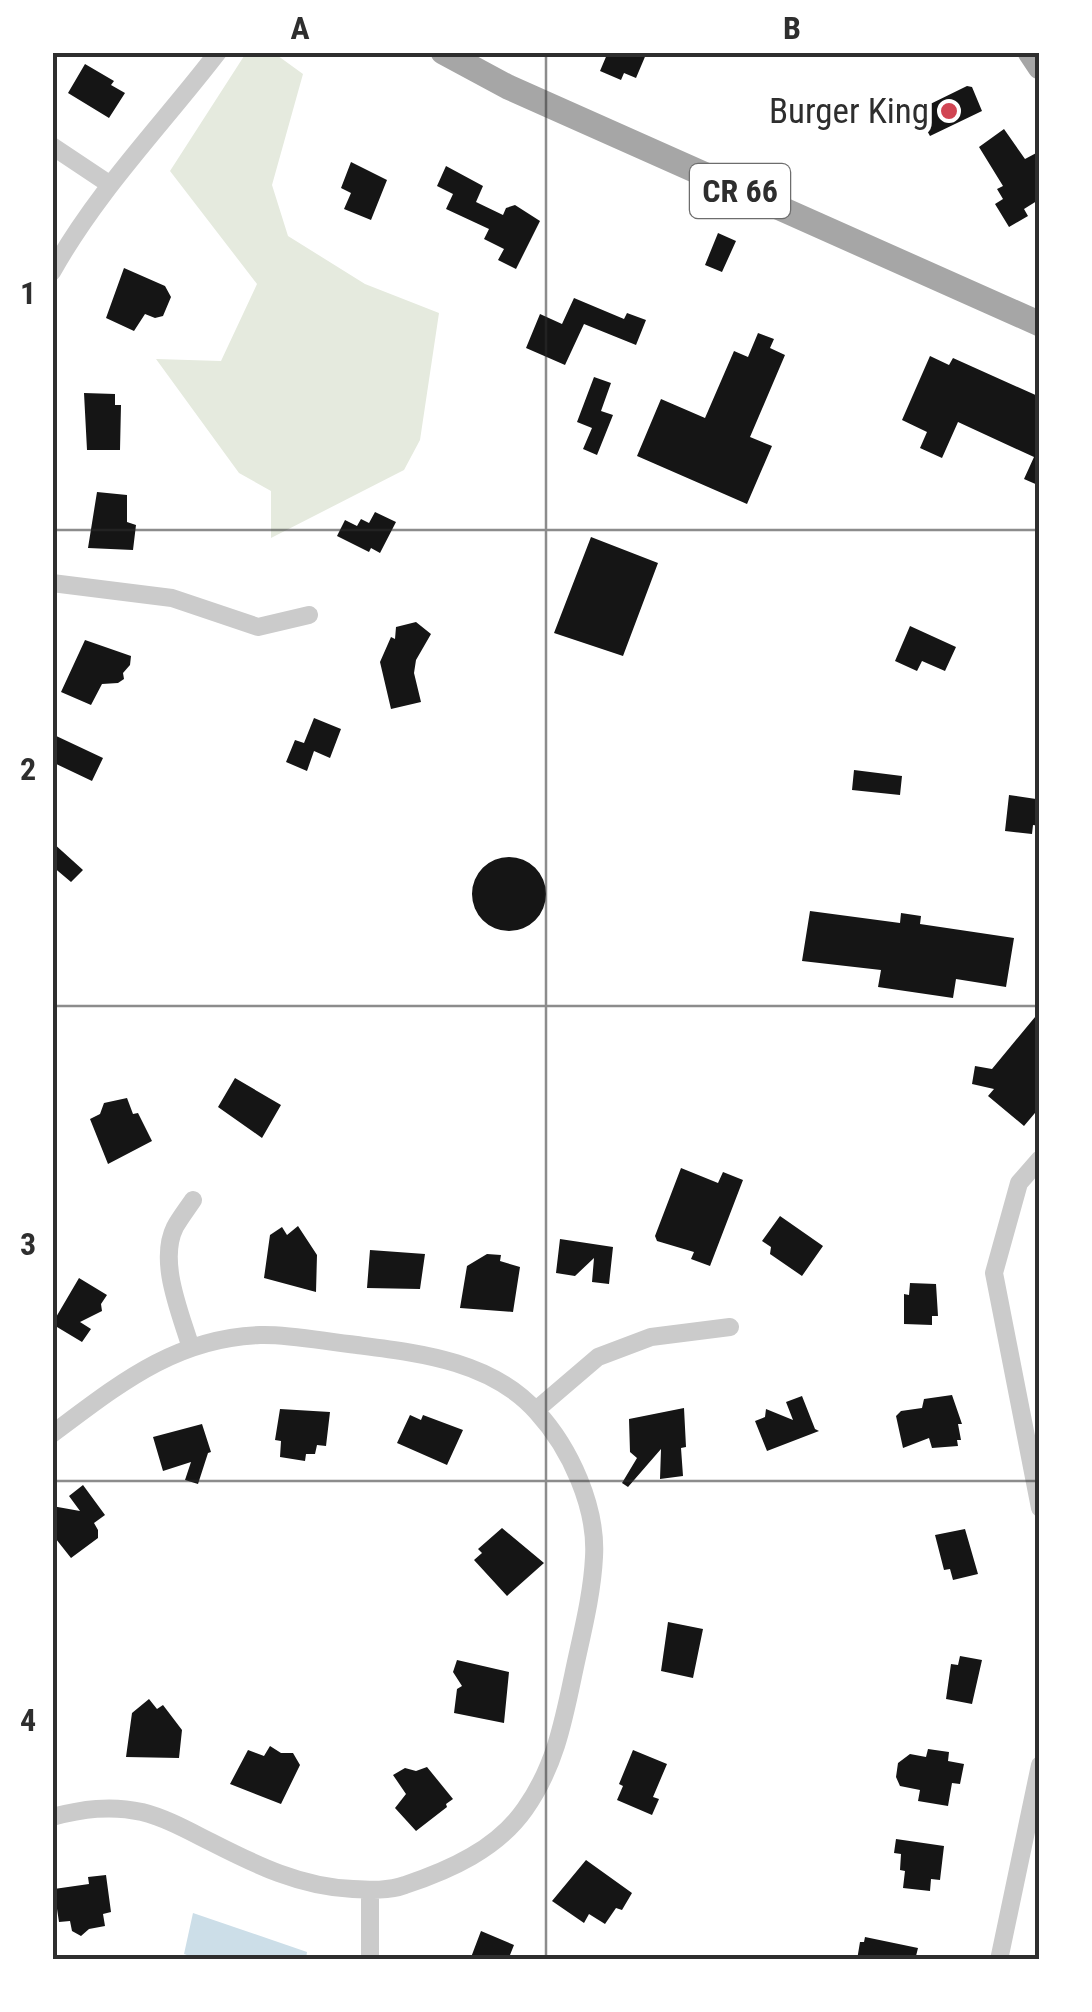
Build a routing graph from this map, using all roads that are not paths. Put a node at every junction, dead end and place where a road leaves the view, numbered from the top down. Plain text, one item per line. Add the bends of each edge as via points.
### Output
1 (218, 52) edge
2 (443, 52) edge
3 (1030, 52) edge
4 (1040, 67) edge
5 (52, 146) edge
6 (109, 184) junction
7 (52, 272) edge
8 (1040, 324) edge
9 (52, 583) edge
10 (309, 615) dead end
11 (1040, 1159) edge
12 (192, 1200) dead end
13 (730, 1327) dead end
14 (190, 1346) junction
15 (536, 1410) junction
16 (52, 1434) edge
17 (1040, 1508) edge
18 (1039, 1771) edge
19 (52, 1817) edge
20 (370, 1890) junction
21 (370, 1960) edge
22 (999, 1960) edge

1 - 6 street
2 - 8 main road, CR 66
3 - 4 main road
5 - 6 street
6 - 7 street
9 - 10 street via 172,598 258,627
11 - 17 street via 1019,1183 994,1273
12 - 14 street via 170,1245
13 - 15 street via 651,1337 598,1357
14 - 15 street via 264,1334 419,1352 484,1374
14 - 16 street via 141,1370
15 - 20 street via 579,1481 595,1552 558,1748 524,1811 504,1833 445,1870
18 - 22 street
19 - 20 street via 114,1808 144,1812 278,1874
20 - 21 street

